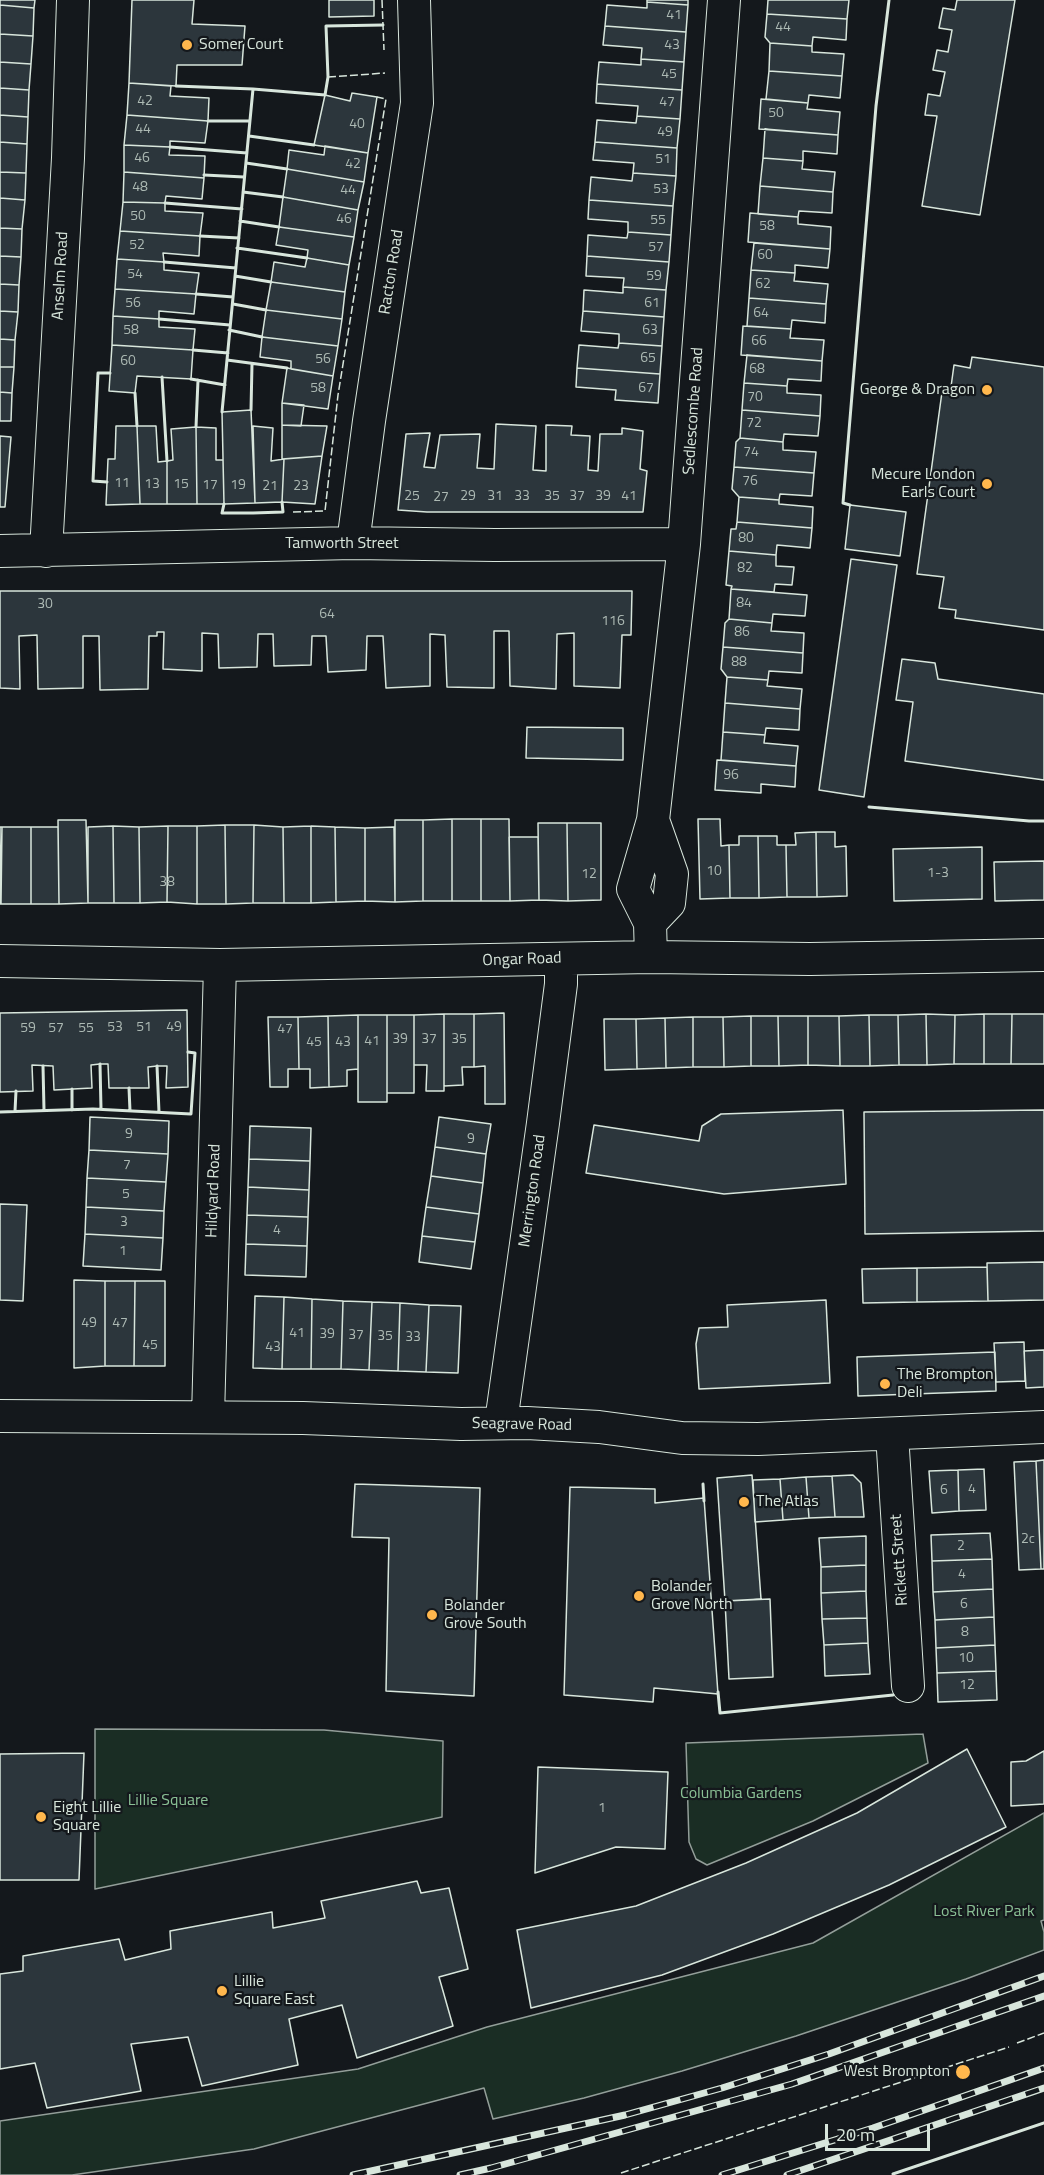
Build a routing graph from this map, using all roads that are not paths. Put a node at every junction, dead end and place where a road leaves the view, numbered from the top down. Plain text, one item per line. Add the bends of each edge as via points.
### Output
1 (73, 0) edge
2 (414, 0) edge
3 (724, 0) edge
4 (353, 543) junction
5 (684, 544) junction
6 (0, 551) edge
7 (46, 551) junction
8 (1044, 955) edge
9 (651, 957) junction
10 (561, 958) junction
11 (0, 961) edge
12 (220, 965) junction
13 (0, 1416) edge
14 (208, 1417) junction
15 (501, 1422) junction
16 (1044, 1427) edge
17 (892, 1434) junction
18 (908, 1686) dead end

1 - 7 street, Anselm Road
2 - 4 street, Racton Road via 417,103
3 - 5 street, Sedlescombe Road
4 - 5 street, Tamworth Street
4 - 7 street, Tamworth Street
5 - 9 street, Sedlescombe Road via 653,820 672,874 669,903 650,923
6 - 7 street, Tamworth Street
8 - 9 street, Ongar Road
9 - 10 street, Ongar Road
10 - 12 street, Ongar Road
10 - 15 street, Merrington Road via 549,1077
11 - 12 street, Ongar Road
12 - 14 street, Hildyard Road
13 - 14 street, Seagrave Road
14 - 15 street, Seagrave Road
15 - 17 street, Seagrave Road via 599,1427 682,1438
16 - 17 street, Seagrave Road
17 - 18 street, Rickett Street

